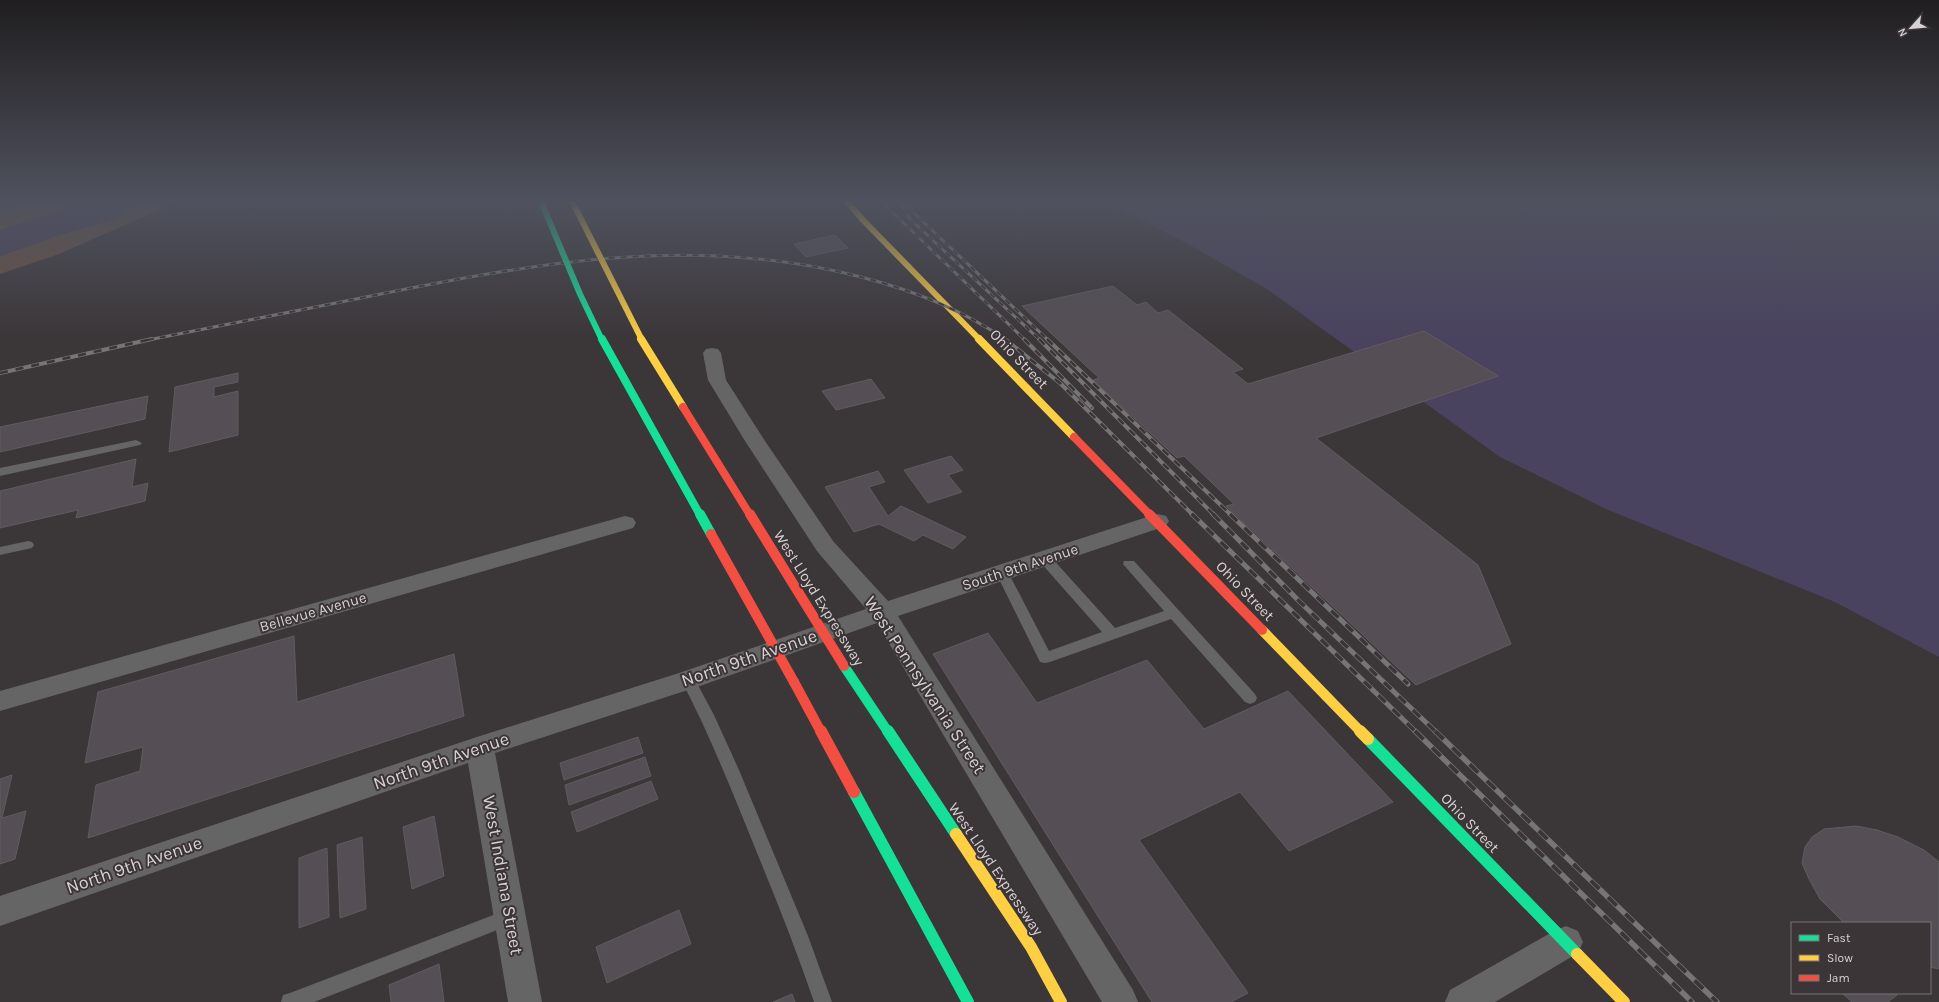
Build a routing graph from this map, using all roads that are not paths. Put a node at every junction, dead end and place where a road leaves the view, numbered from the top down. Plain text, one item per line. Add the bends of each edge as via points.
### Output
1 (560, 246) edge
2 (594, 246) edge
3 (888, 246) edge
4 (712, 353) dead end
5 (136, 443) dead end
6 (0, 472) edge
7 (1158, 521) junction
8 (625, 523) dead end
9 (28, 544) dead end
10 (0, 551) edge
11 (1044, 559) junction
12 (1129, 564) dead end
13 (1002, 573) junction
14 (883, 612) junction
15 (1174, 613) junction
16 (1112, 634) junction
17 (688, 680) junction
18 (1250, 698) dead end
19 (0, 701) edge
20 (480, 747) junction
21 (0, 911) edge
22 (510, 917) junction
23 (1566, 942) junction
24 (290, 1002) edge
25 (526, 1002) edge
26 (823, 1002) edge
27 (968, 1002) edge
28 (1061, 1002) edge
29 (1121, 1002) edge
30 (1462, 1002) edge
31 (1624, 1002) edge

1 - 27 main road, bridge via 600,336 794,682
2 - 28 main road, West Lloyd Expressway, bridge via 646,348 844,666 1031,948
3 - 7 main road, Ohio Street
4 - 14 street, West Pennsylvania Street via 717,380 755,441 825,546
5 - 6 lane
7 - 11 street, South 9th Avenue
7 - 23 main road, Ohio Street
8 - 19 street, Bellevue Avenue
9 - 10 lane
11 - 13 street, South 9th Avenue
11 - 16 lane
12 - 15 lane
13 - 14 street, South 9th Avenue
13 - 16 lane via 1045,658
14 - 17 street, North 9th Avenue
14 - 29 street, West Pennsylvania Street
15 - 16 lane
15 - 18 lane
17 - 20 street, North 9th Avenue
17 - 26 lane via 744,802 804,947
20 - 21 street, North 9th Avenue
20 - 22 street, West Indiana Street
22 - 24 lane
22 - 25 street, West Indiana Street
23 - 30 street
23 - 31 main road, Ohio Street

